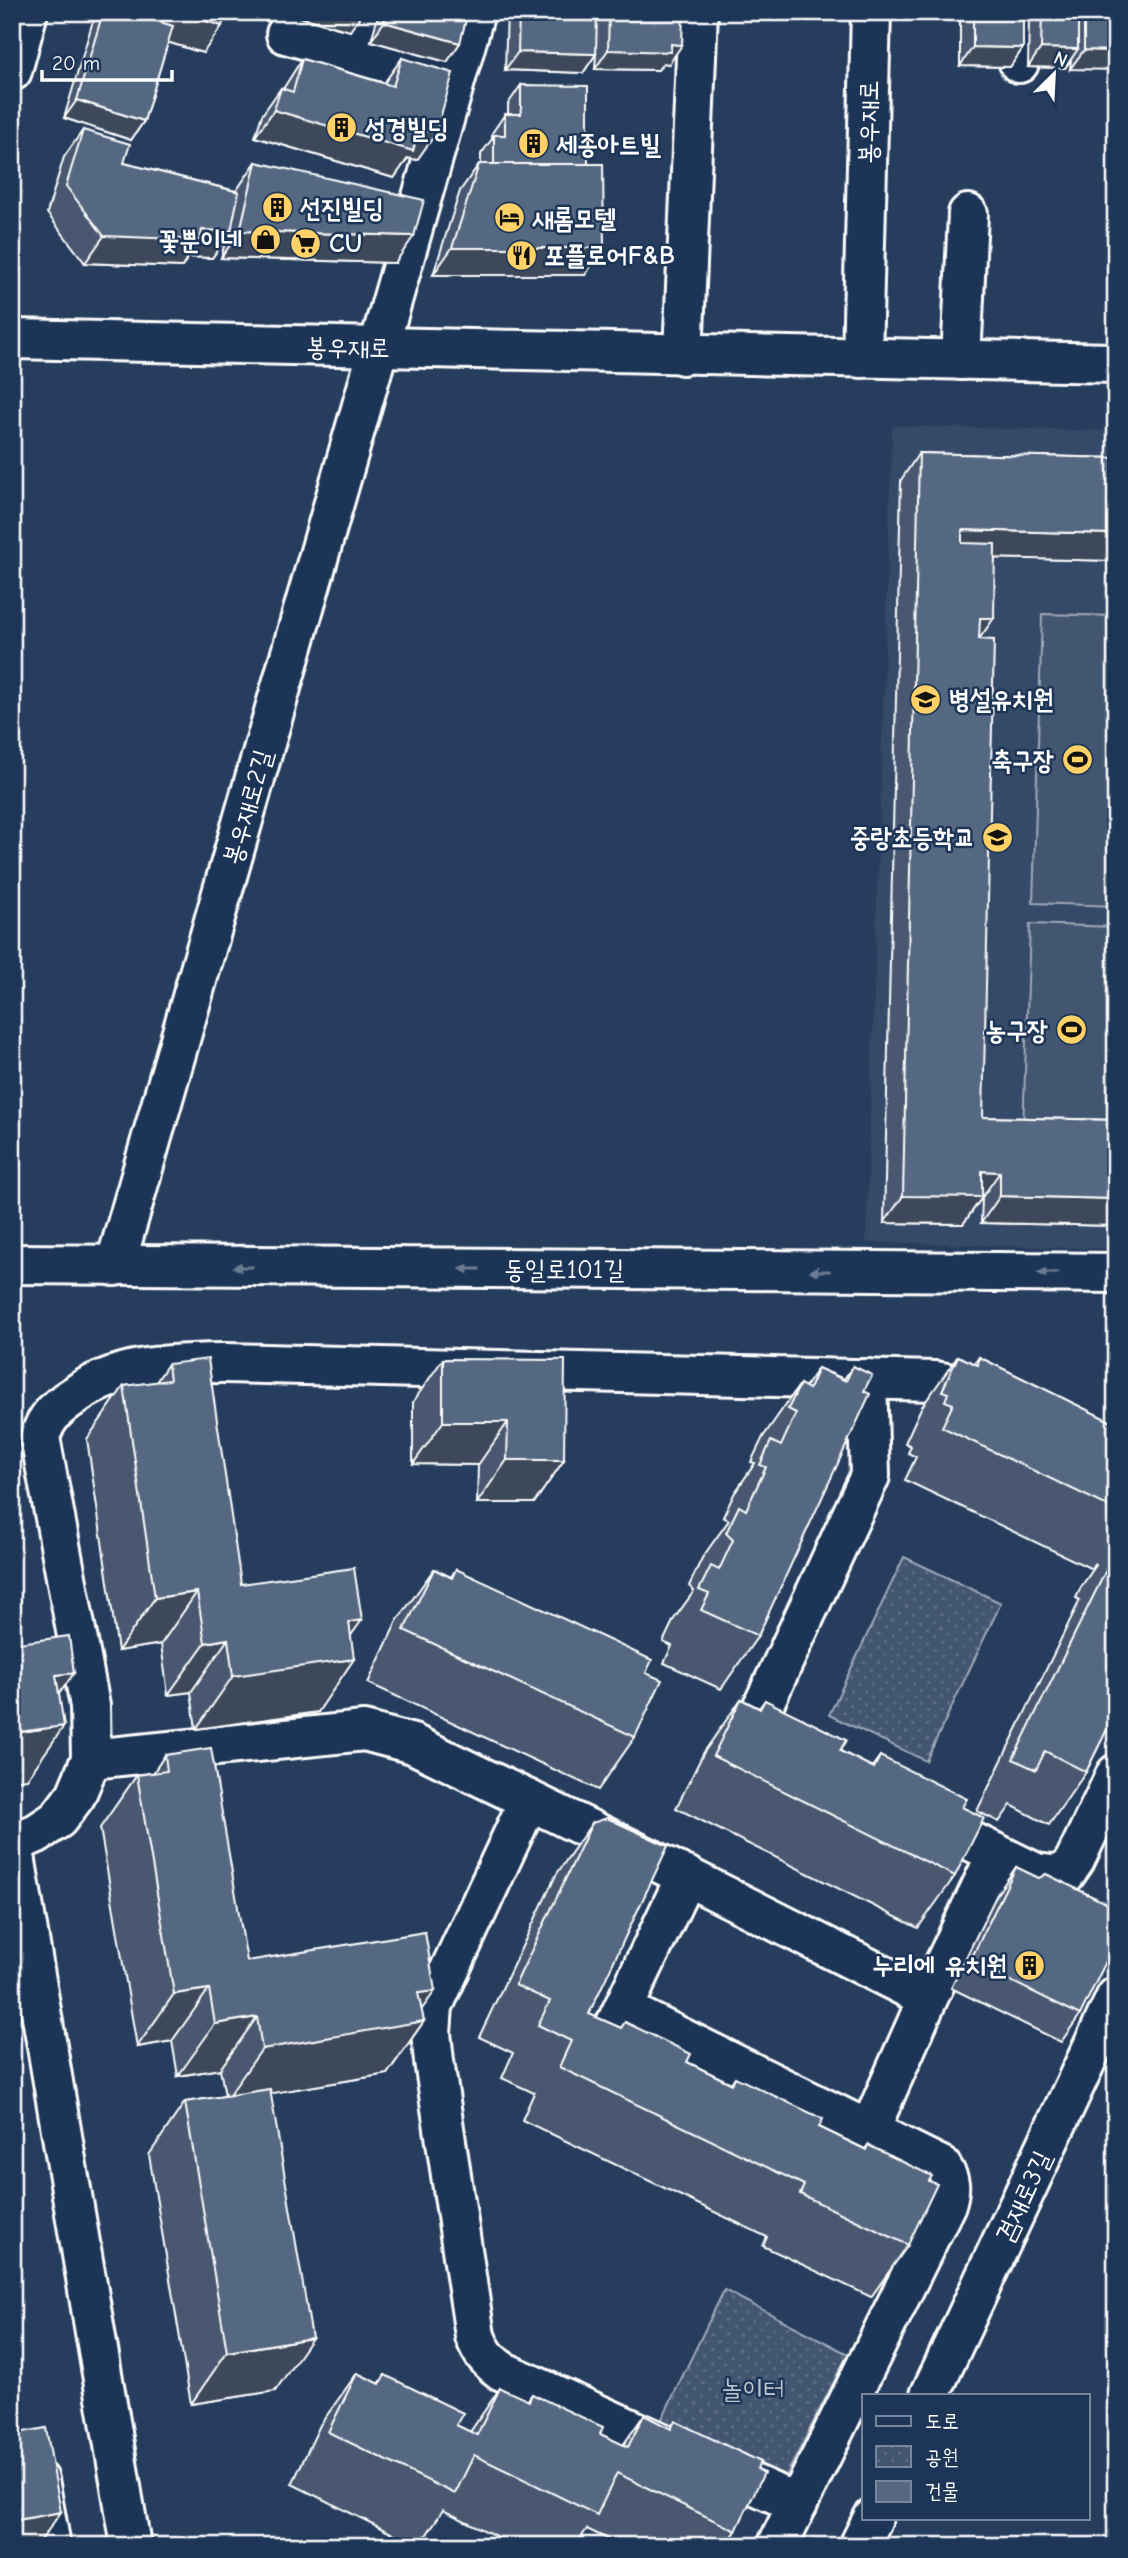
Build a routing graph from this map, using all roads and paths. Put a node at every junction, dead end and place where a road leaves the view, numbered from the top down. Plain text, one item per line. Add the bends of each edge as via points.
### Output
1 (28, 12) edge
2 (366, 12) edge
3 (475, 12) edge
4 (698, 12) edge
5 (871, 12) edge
6 (1021, 12) edge
7 (286, 34) dead end
8 (354, 53) junction
9 (1019, 63) edge
10 (12, 71) edge
11 (456, 82) junction
12 (968, 214) dead end
13 (12, 339) edge
14 (379, 348) junction
15 (683, 355) junction
16 (862, 358) junction
17 (961, 360) junction
18 (1116, 363) edge
19 (12, 1264) edge
20 (115, 1266) junction
21 (1116, 1273) edge
22 (867, 1379) junction
23 (1018, 1406) edge
24 (91, 1759) junction
25 (804, 1759) edge
26 (1116, 1774) edge
27 (529, 1800) junction
28 (901, 1806) edge
29 (13, 1844) edge
30 (997, 1853) junction
31 (686, 1876) junction
32 (1116, 1997) edge
33 (928, 1998) junction
34 (869, 2130) junction
35 (930, 2394) edge
36 (39, 2480) edge
37 (798, 2504) junction
38 (872, 2520) edge
39 (51, 2546) edge
40 (131, 2546) edge
41 (777, 2546) edge
42 (859, 2546) edge

1 - 10 street
2 - 8 street
3 - 11 street, 봉우재로2길
4 - 15 street
5 - 16 street, 봉우재로
6 - 9 street
7 - 8 street
8 - 11 street
11 - 14 street, 봉우재로2길
12 - 17 street
13 - 14 street, 봉우재로
14 - 15 street, 봉우재로
14 - 20 street, 봉우재로2길
15 - 16 street, 봉우재로
16 - 17 street, 봉우재로
17 - 18 street, 봉우재로
19 - 20 street, 동일로101길
21 -> 20 street, 동일로101길
22 - 23 street via 962,1385
22 - 24 street via 226,1363 166,1364 87,1386 55,1409 40,1437 90,1706
22 - 25 street via 870,1476 759,1720 768,1742
24 - 27 street via 364,1731 413,1744
24 - 29 street via 76,1795 58,1819
26 - 30 street via 1066,1873 1036,1873
27 - 31 street
27 - 37 street via 433,2006 434,2061 480,2351 502,2371
28 - 30 street
29 - 40 street
30 - 33 street
31 - 33 street
31 - 34 street via 615,2026
32 - 35 street, 겸재로3길
33 - 34 street
34 - 37 street via 941,2166 950,2190
36 - 39 street
37 - 41 street
38 - 42 street

